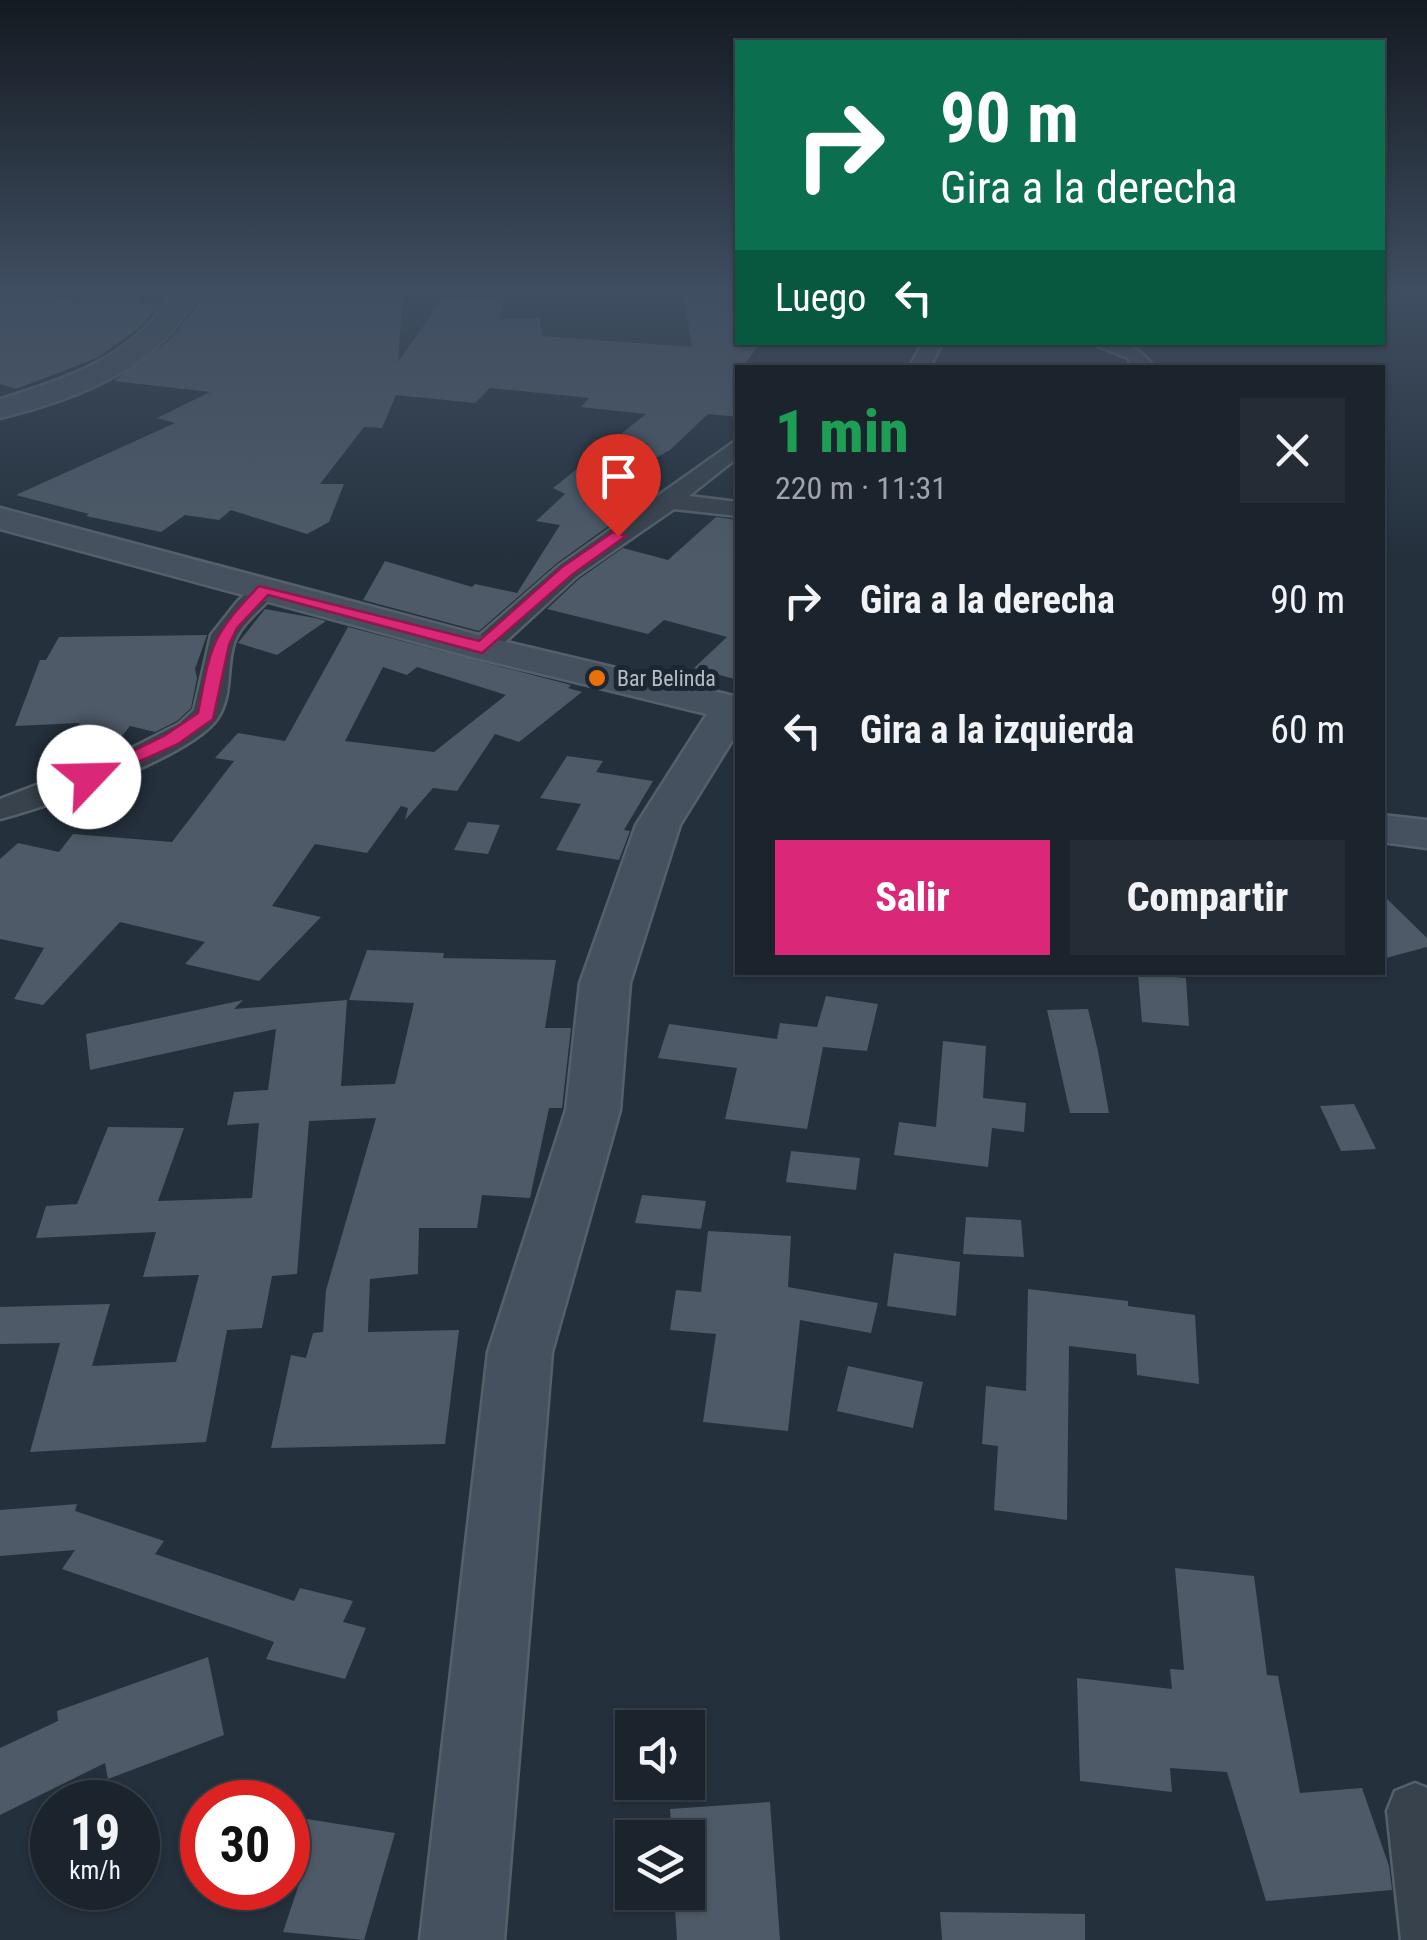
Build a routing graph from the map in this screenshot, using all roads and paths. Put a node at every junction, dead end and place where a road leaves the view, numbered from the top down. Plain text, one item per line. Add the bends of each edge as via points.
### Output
1 (85, 380) edge
2 (0, 409) edge
3 (735, 448) edge
4 (669, 501) junction
5 (735, 509) edge
6 (0, 518) edge
7 (264, 589) junction
8 (482, 648) junction
9 (734, 709) edge
10 (0, 810) edge
11 (1385, 828) edge
12 (1427, 834) edge
13 (1415, 1810) dead end
14 (1427, 1932) edge
15 (462, 1940) edge

1 - 2 street
3 - 4 street
4 - 5 street
4 - 8 street via 568,570
6 - 7 street
7 - 8 street
7 - 10 street via 230,626 206,715 189,730
8 - 9 street
9 - 15 street via 658,826 605,982 593,1110 520,1352
11 - 12 street
13 - 14 street

